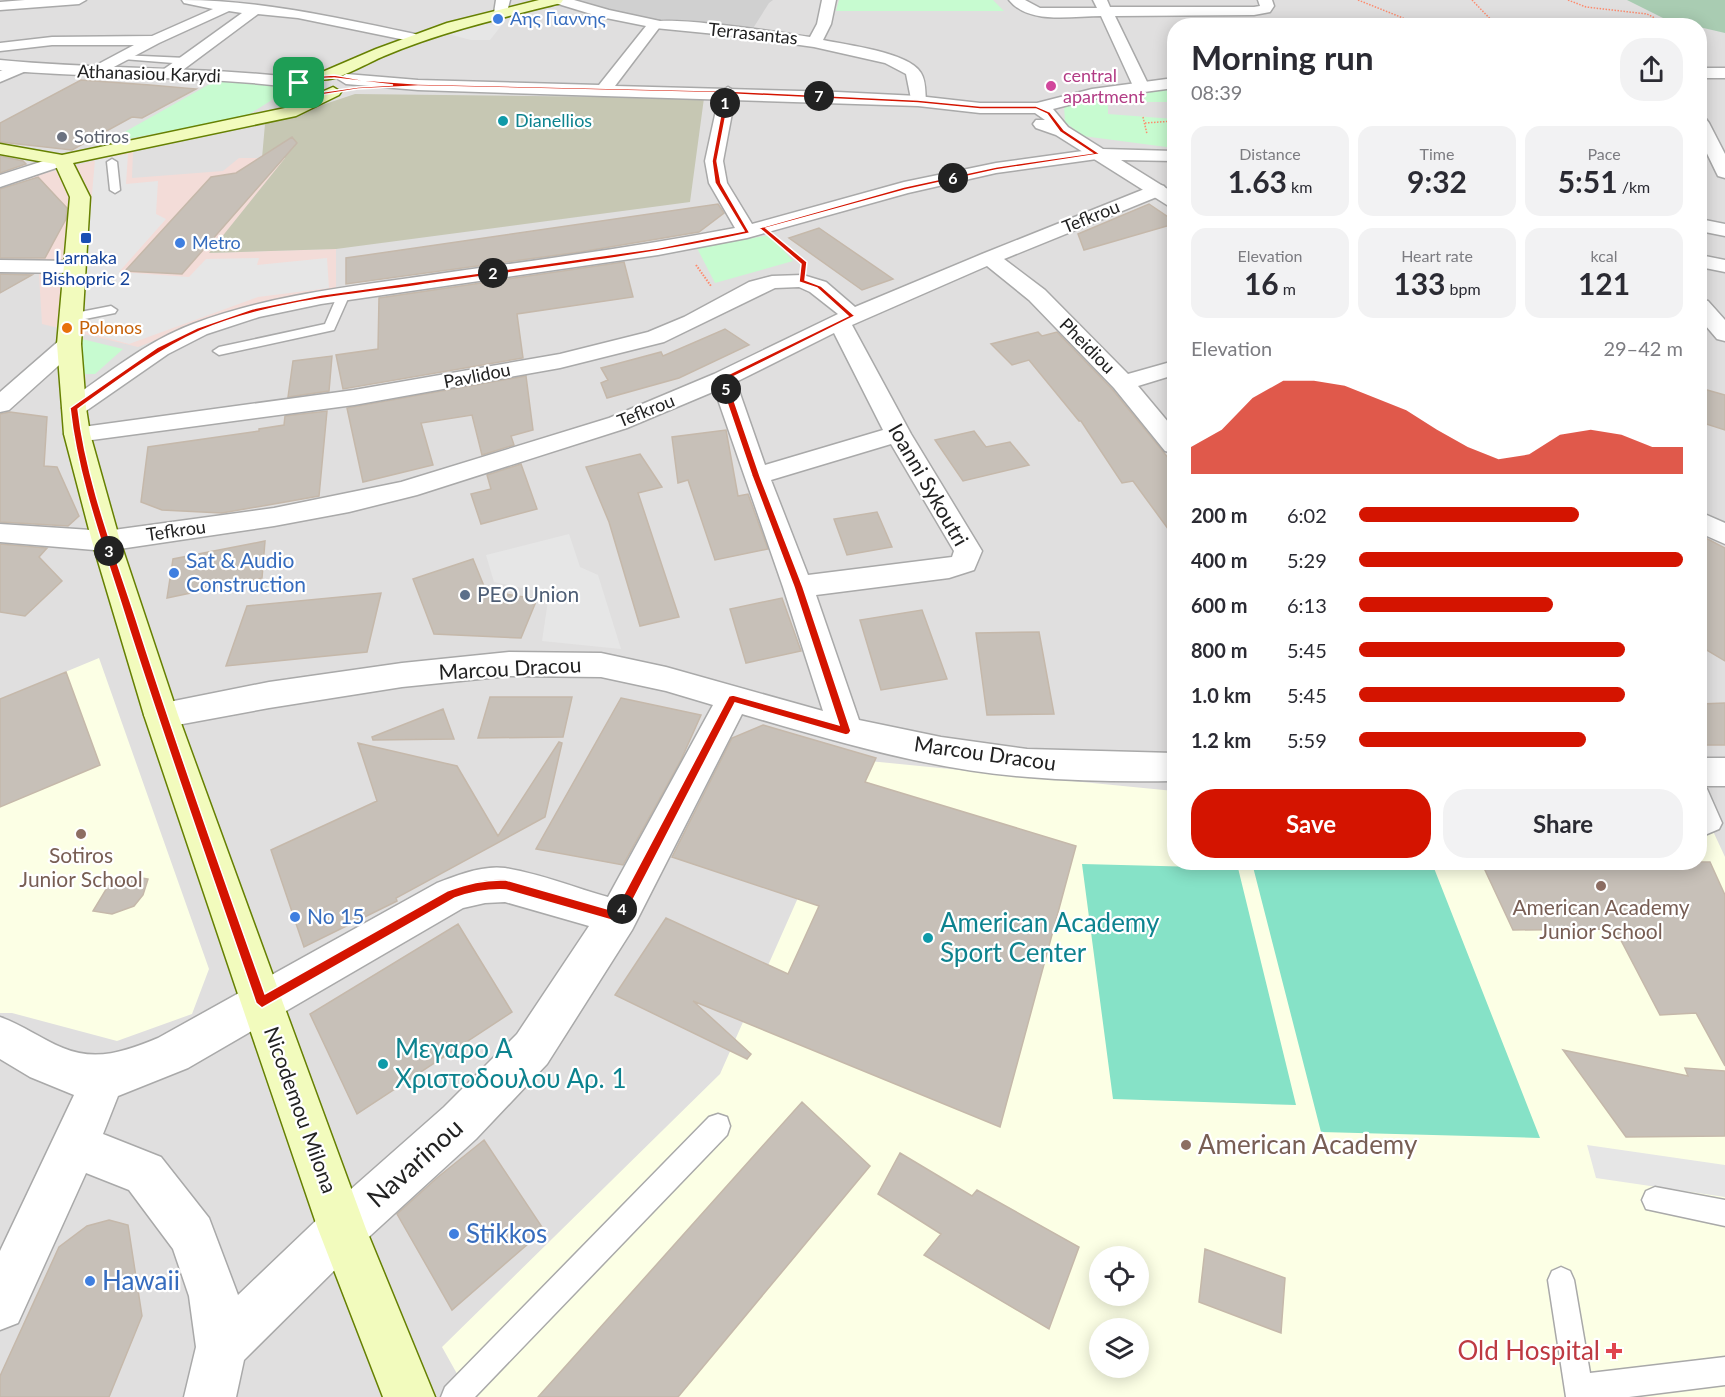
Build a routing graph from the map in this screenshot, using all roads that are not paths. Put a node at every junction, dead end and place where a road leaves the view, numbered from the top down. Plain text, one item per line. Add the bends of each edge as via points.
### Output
1 (79, 0) edge
2 (189, 0) edge
3 (242, 0) edge
4 (558, 0) edge
5 (829, 0) edge
6 (1016, 0) edge
7 (1265, 0) edge
8 (0, 6) edge
9 (502, 6) edge
10 (1103, 6) edge
11 (1165, 6) edge
12 (226, 7) junction
13 (255, 10) junction
14 (655, 24) junction
15 (415, 38) junction
16 (154, 40) junction
17 (815, 41) junction
18 (0, 47) edge
19 (123, 57) junction
20 (186, 61) junction
21 (0, 65) edge
22 (21, 68) junction
23 (95, 72) junction
24 (1707, 73) edge
25 (1725, 73) edge
26 (166, 75) junction
27 (326, 76) junction
28 (0, 77) edge
29 (1167, 84) edge
30 (1141, 86) junction
31 (340, 87) junction
32 (298, 88) junction
33 (604, 90) junction
34 (728, 92) junction
35 (918, 101) junction
36 (1031, 114) junction
37 (262, 118) junction
38 (1707, 127) edge
39 (0, 149) edge
40 (1097, 154) junction
41 (1167, 156) edge
42 (62, 159) junction
43 (112, 162) dead end
44 (1725, 172) edge
45 (0, 181) edge
46 (115, 190) dead end
47 (1166, 196) edge
48 (1707, 226) edge
49 (754, 230) junction
50 (1725, 230) edge
51 (988, 258) junction
52 (1707, 262) edge
53 (0, 266) edge
54 (1725, 266) edge
55 (74, 267) junction
56 (344, 294) junction
57 (111, 310) dead end
58 (1707, 314) edge
59 (70, 318) junction
60 (845, 319) junction
61 (1725, 334) edge
62 (69, 344) junction
63 (219, 351) dead end
64 (1167, 370) edge
65 (723, 379) junction
66 (1123, 383) junction
67 (0, 405) edge
68 (75, 421) junction
69 (898, 434) junction
70 (1167, 436) edge
71 (756, 476) junction
72 (1707, 525) edge
73 (0, 533) edge
74 (1725, 535) edge
75 (106, 541) junction
76 (798, 587) junction
77 (733, 699) junction
78 (161, 715) junction
79 (846, 731) junction
80 (1167, 768) edge
81 (1707, 772) edge
82 (1725, 772) edge
83 (1707, 811) edge
84 (1707, 826) edge
85 (618, 917) junction
86 (262, 1003) junction
87 (0, 1038) edge
88 (103, 1078) junction
89 (718, 1126) dead end
90 (75, 1146) junction
91 (1655, 1200) dead end
92 (1725, 1213) edge
93 (342, 1229) junction
94 (1561, 1280) dead end
95 (0, 1305) edge
96 (221, 1347) junction
97 (1725, 1371) edge
98 (1579, 1393) edge
99 (210, 1397) edge
100 (409, 1397) edge
101 (455, 1397) edge

1 - 8 street
2 - 12 street
3 - 12 street
4 - 9 main road
4 - 14 street, Terrasantas
5 - 17 street via 824,24
6 - 10 street via 1033,10 1054,12
7 - 11 street via 1265,9 1254,11
9 - 15 main road
10 - 11 street
10 - 30 street
12 - 13 street
12 - 16 street
13 - 15 street via 298,14
13 - 20 street
14 - 17 street, Terrasantas
14 - 33 street
15 - 27 main road
16 - 18 street via 52,41
16 - 19 street
17 - 35 street, Terrasantas via 903,65 915,77
19 - 20 lane
19 - 23 street
20 - 26 street
21 - 22 street, Athanasiou Karydi
22 - 23 street, Athanasiou Karydi
22 - 28 street
23 - 26 street, Athanasiou Karydi
24 - 25 street
26 - 32 street, Athanasiou Karydi via 236,76
27 - 31 main road
27 - 32 main road
29 - 30 street
30 - 36 street via 1092,94
31 - 32 main road via 317,95
31 - 33 street
31 - 37 main road via 303,108
32 - 37 main road via 286,105
33 - 34 street
34 - 35 street
34 - 49 street via 714,161 718,183
35 - 36 street
36 - 40 street
37 - 42 main road
38 - 44 street
39 - 42 main road
40 - 41 street
40 - 47 street
40 - 49 street via 996,168
42 - 45 street
42 - 55 main road, Nicodemou Milona via 81,197
43 - 46 lane
47 - 51 street, Tefkrou
48 - 50 street
49 - 56 street via 682,245
51 - 60 street, Tefkrou
51 - 66 street, Pheidiou via 1036,295
52 - 54 street
53 - 55 street
55 - 59 main road, Nicodemou Milona
56 - 63 lane via 330,327
56 - 68 street via 254,310 199,329 160,348
57 - 59 lane
58 - 61 street
59 - 62 main road, Nicodemou Milona
60 - 65 street, Tefkrou
60 - 68 street, Pavlidou via 819,287 801,281 771,282 747,290 670,331 630,345 484,375 334,401
60 - 69 street, Ioanni Sykoutri
62 - 67 street
62 - 68 main road, Nicodemou Milona
64 - 66 street
65 - 71 street
65 - 75 street, Tefkrou via 618,423 407,489 274,517
66 - 70 street, Pheidiou
68 - 75 main road, Nicodemou Milona
69 - 71 street
69 - 76 street, Ioanni Sykoutri via 968,551 964,563
71 - 76 street
72 - 74 street
73 - 75 street, Tefkrou
75 - 78 main road, Nicodemou Milona
76 - 79 street
77 - 78 street, Marcou Dracou via 602,665 509,664 402,675
77 - 79 street, Marcou Dracou
77 - 85 street, Navarinou
78 - 86 main road, Nicodemou Milona
79 - 80 street, Marcou Dracou via 941,751 1027,763
81 - 82 street
83 - 84 lane via 1712,823
85 - 86 street via 506,885 468,889
85 - 93 street, Navarinou via 532,1049 460,1123
86 - 88 street via 173,1053 132,1071
86 - 93 main road, Nicodemou Milona
87 - 88 street via 77,1075
88 - 90 street
89 - 101 lane
90 - 95 street
90 - 96 street via 145,1173 192,1235 214,1296
91 - 92 lane
93 - 96 street, Navarinou
93 - 100 main road, Nicodemou Milona
94 - 98 lane
96 - 99 street
97 - 98 lane

